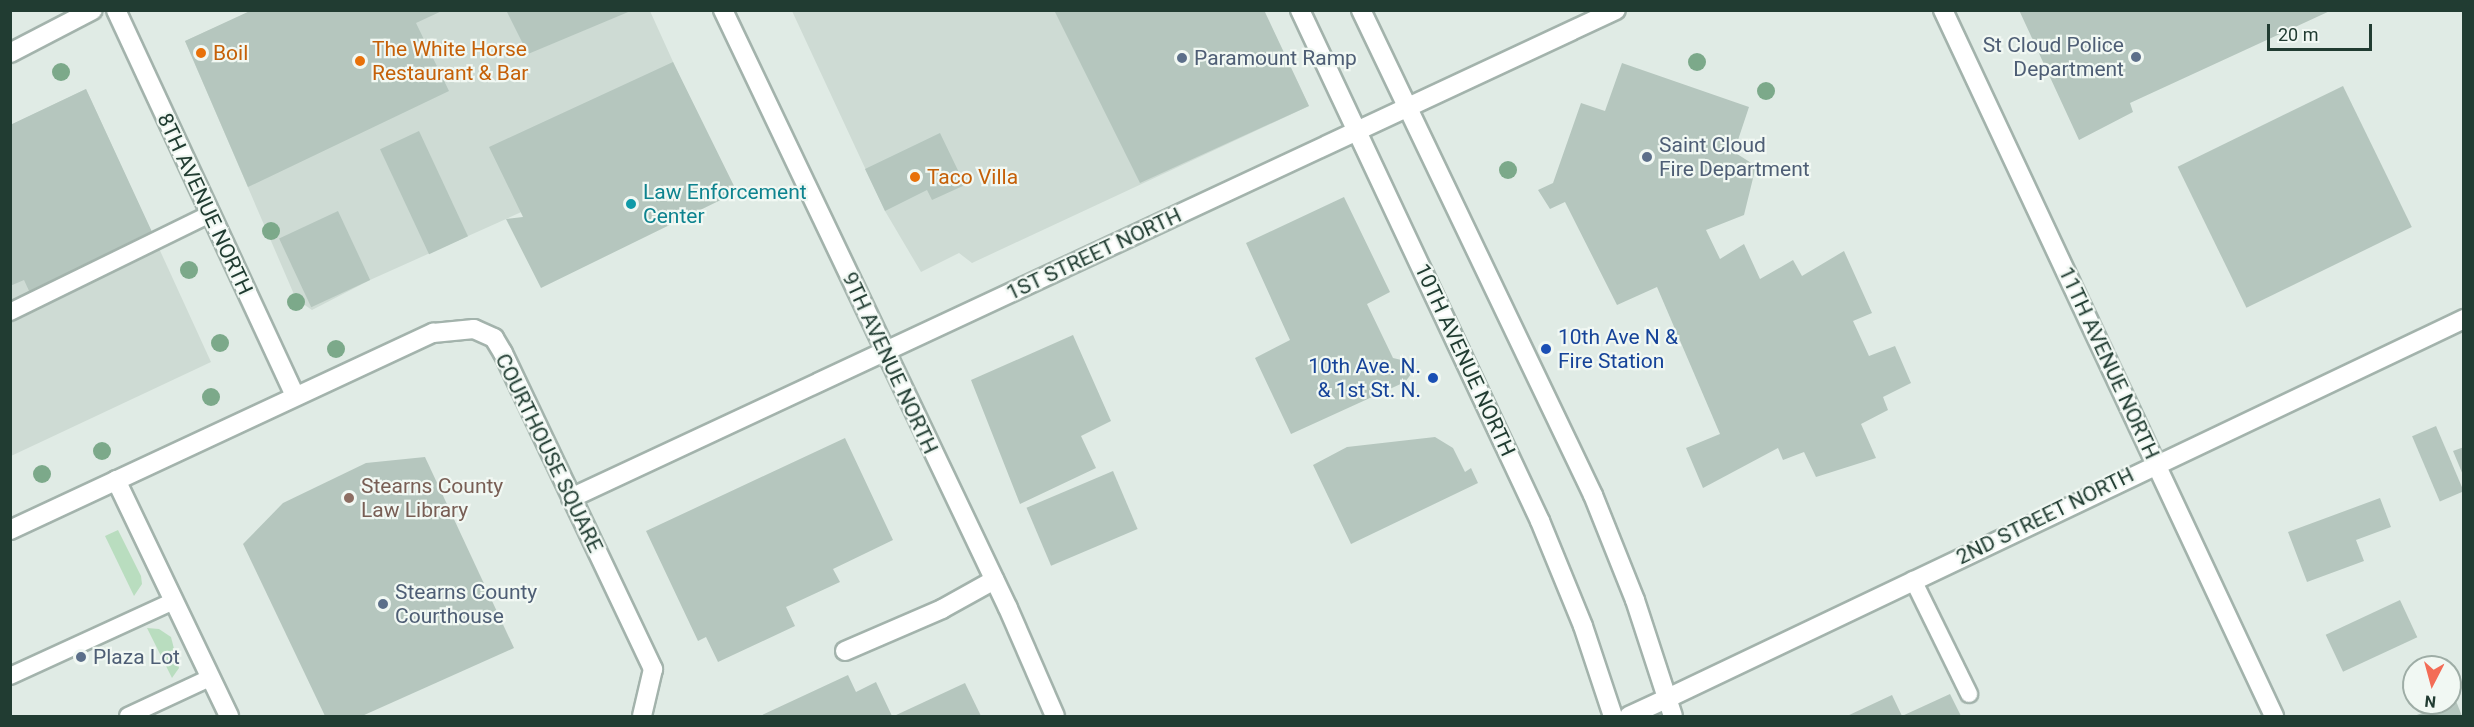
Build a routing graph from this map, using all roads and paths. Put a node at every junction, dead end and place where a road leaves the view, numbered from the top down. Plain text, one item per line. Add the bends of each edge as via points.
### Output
1 (93, 10) edge
2 (116, 10) edge
3 (723, 10) edge
4 (1300, 10) edge
5 (1361, 10) edge
6 (1616, 10) edge
7 (1943, 10) edge
8 (10, 53) edge
9 (1406, 108) junction
10 (1358, 131) junction
11 (210, 214) junction
12 (10, 312) edge
13 (2463, 319) edge
14 (884, 352) junction
15 (296, 396) junction
16 (2155, 463) junction
17 (116, 480) junction
18 (571, 498) junction
19 (10, 530) edge
20 (994, 580) junction
21 (1913, 580) junction
22 (174, 601) junction
23 (845, 651) dead end
24 (10, 676) edge
25 (210, 678) junction
26 (1969, 694) dead end
27 (1668, 698) junction
28 (128, 717) edge
29 (229, 717) edge
30 (642, 717) edge
31 (1055, 717) edge
32 (1613, 717) edge
33 (1629, 717) edge
34 (1673, 717) edge
35 (2274, 717) edge

1 - 8 street
2 - 11 street, 8TH AVENUE NORTH
3 - 14 street, 9TH AVENUE NORTH
4 - 10 street, 10TH AVENUE NORTH
5 - 9 street
6 - 9 street, 1ST STREET NORTH
7 - 16 street, 11TH AVENUE NORTH
9 - 10 street, 1ST STREET NORTH
9 - 27 street via 1593,495 1635,600
10 - 14 street, 1ST STREET NORTH
10 - 32 street, 10TH AVENUE NORTH via 1540,521 1583,626
11 - 12 lane
11 - 15 street, 8TH AVENUE NORTH
13 - 16 street, 2ND STREET NORTH
14 - 18 street, 1ST STREET NORTH
14 - 20 street, 9TH AVENUE NORTH
15 - 17 street, COURTHOUSE SQUARE
15 - 18 street, COURTHOUSE SQUARE via 433,333 474,329 494,338 503,353
16 - 21 street, 2ND STREET NORTH
16 - 35 street, 11TH AVENUE NORTH
17 - 19 street, COURTHOUSE SQUARE
17 - 22 street
18 - 30 street, COURTHOUSE SQUARE via 653,669
20 - 23 street via 942,609
20 - 31 street, 9TH AVENUE NORTH
21 - 26 lane
21 - 27 street, 2ND STREET NORTH
22 - 24 lane
22 - 25 street
25 - 28 lane
25 - 29 street
27 - 33 street, 2ND STREET NORTH
27 - 34 street

